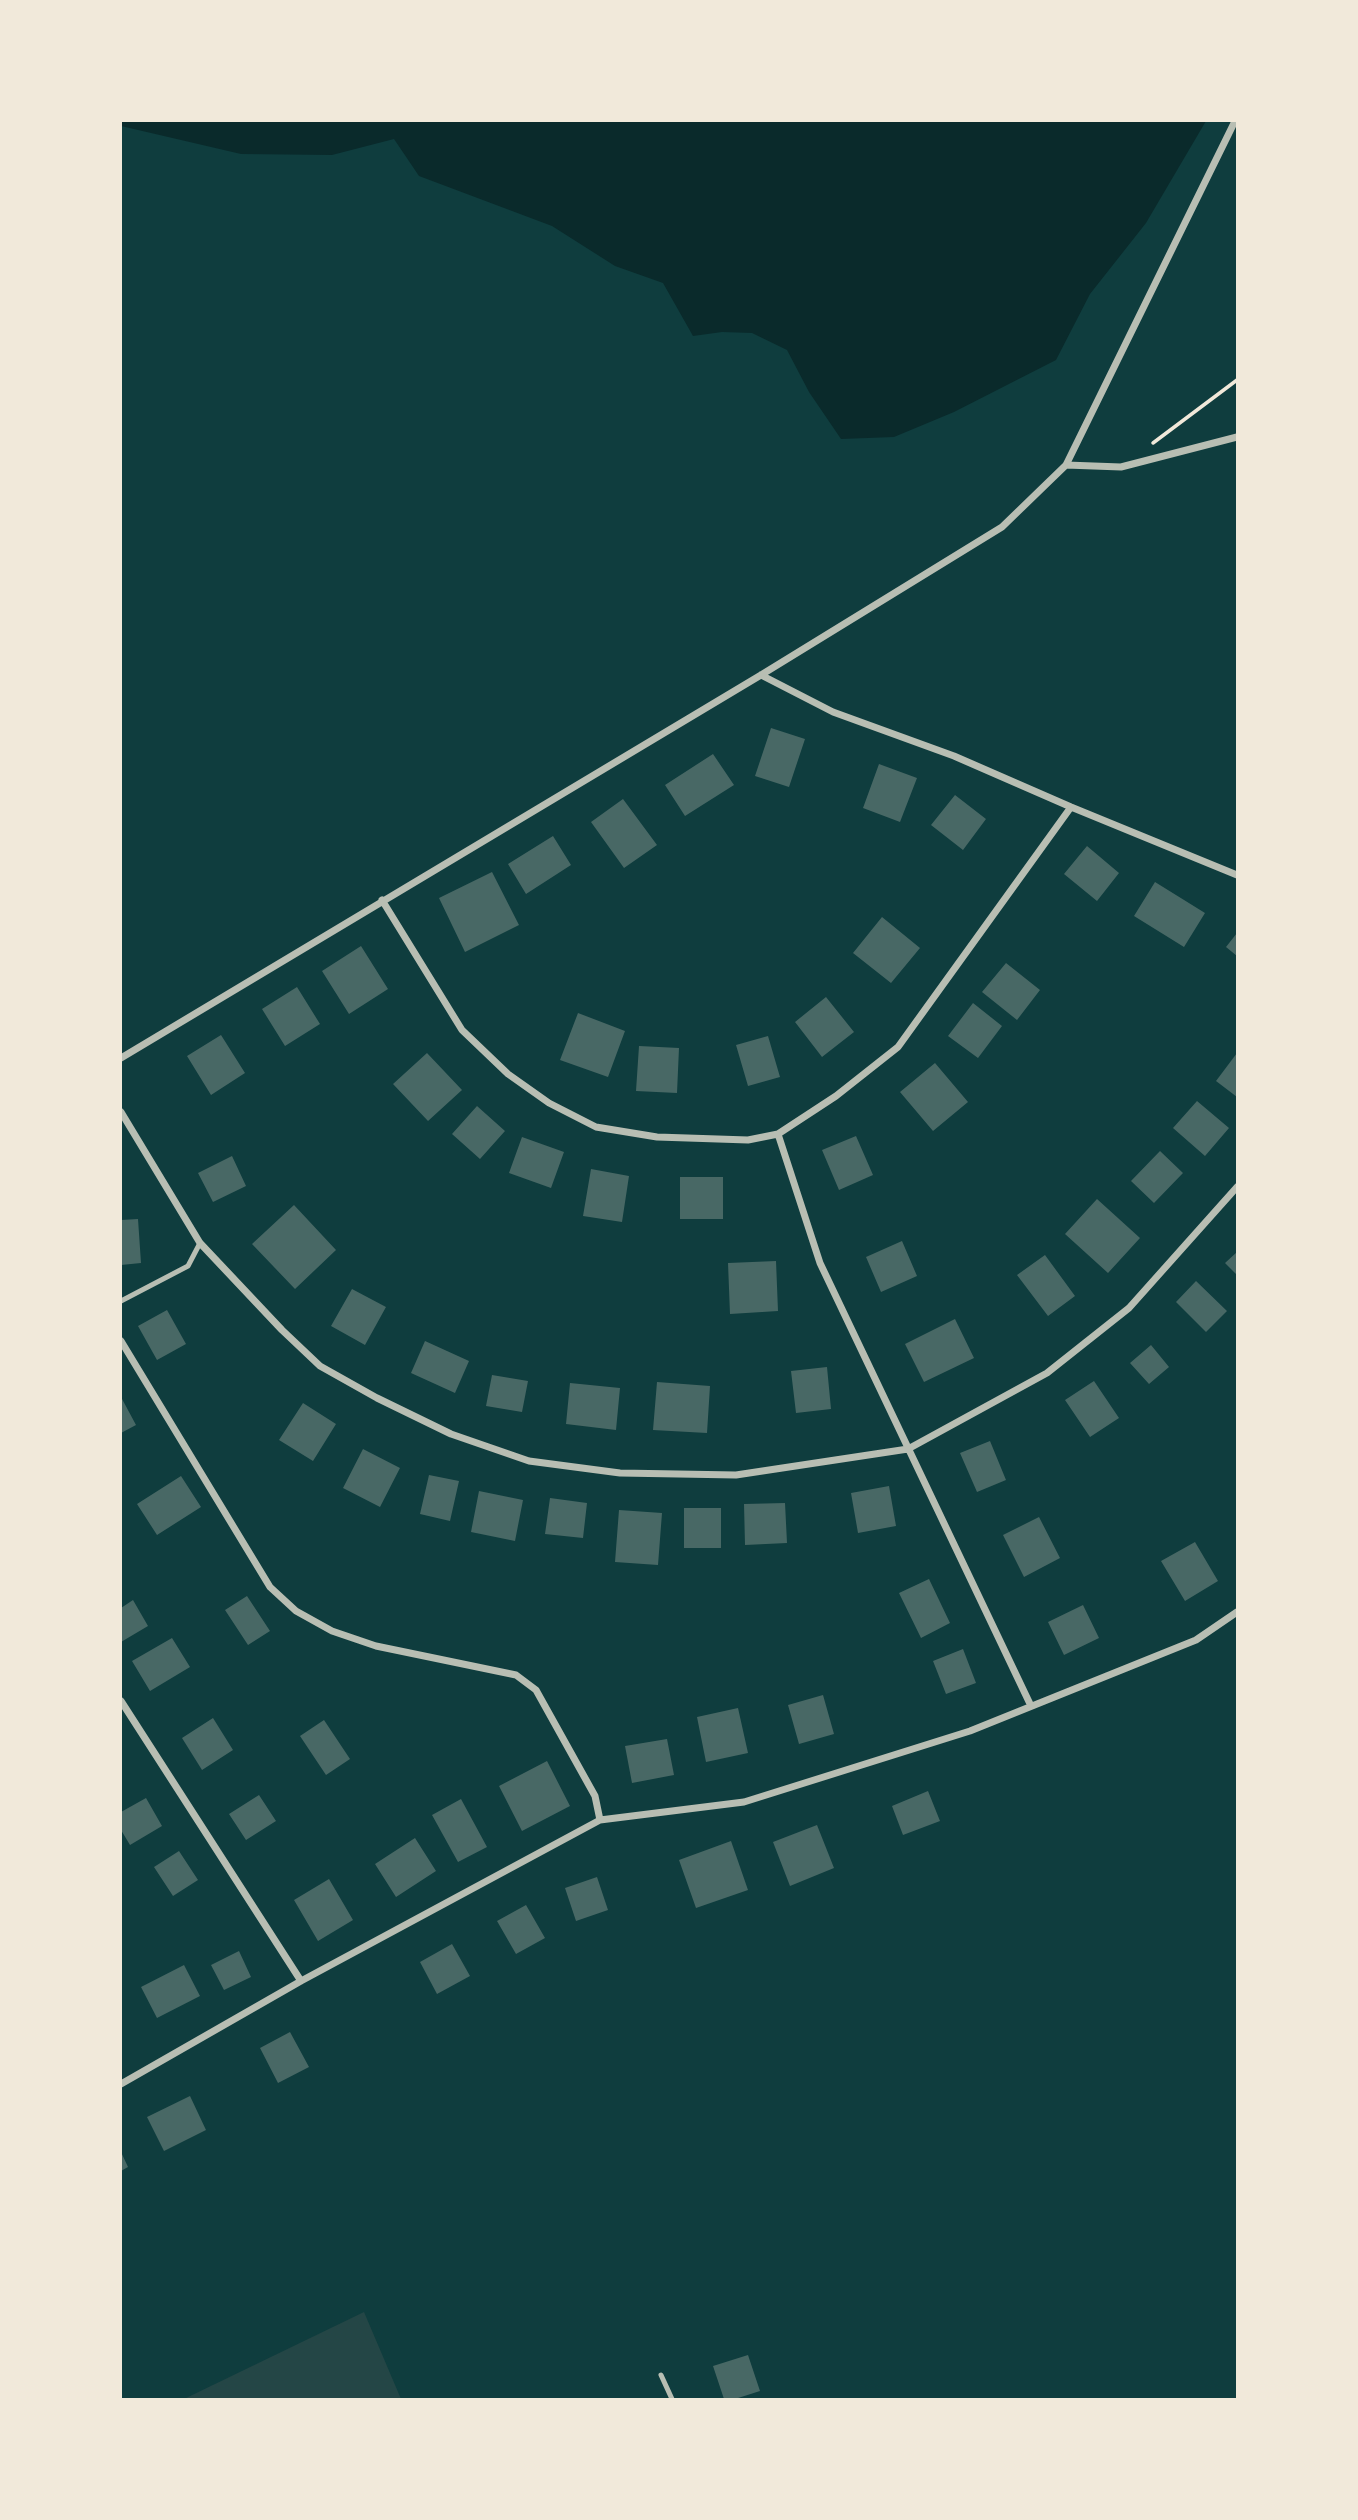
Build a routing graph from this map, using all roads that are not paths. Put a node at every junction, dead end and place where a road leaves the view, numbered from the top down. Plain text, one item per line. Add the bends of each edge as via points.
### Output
1 (1235, 121) edge
2 (1237, 438) edge
3 (1066, 465) junction
4 (761, 676) junction
5 (1070, 807) junction
6 (1237, 875) edge
7 (382, 900) junction
8 (121, 1058) edge
9 (121, 1112) edge
10 (778, 1134) junction
11 (1237, 1187) edge
12 (200, 1243) junction
13 (121, 1301) edge
14 (121, 1341) edge
15 (908, 1448) junction
16 (1237, 1612) edge
17 (121, 1700) edge
18 (1031, 1706) junction
19 (600, 1821) junction
20 (301, 1980) junction
21 (121, 2084) edge
22 (661, 2375) dead end
23 (671, 2399) edge

1 - 3 street
2 - 3 street via 1121,467
3 - 4 street via 1002,527
4 - 5 street via 833,712 954,755
4 - 7 street
5 - 6 street
5 - 10 street via 898,1047
7 - 8 street
7 - 10 street via 462,1030 508,1074 549,1103 596,1127 657,1137 748,1140
9 - 12 street
10 - 15 street via 820,1263
11 - 15 street via 1129,1308 1047,1373
12 - 13 lane via 188,1266
12 - 15 street via 320,1366 451,1434 529,1461 620,1473 736,1475
14 - 19 street via 270,1587 296,1611 332,1631 376,1646 516,1675 536,1690 595,1797
15 - 18 street
16 - 18 street via 1196,1640
17 - 20 street
18 - 19 street via 970,1731 744,1802
19 - 20 street
20 - 21 street
22 - 23 lane

